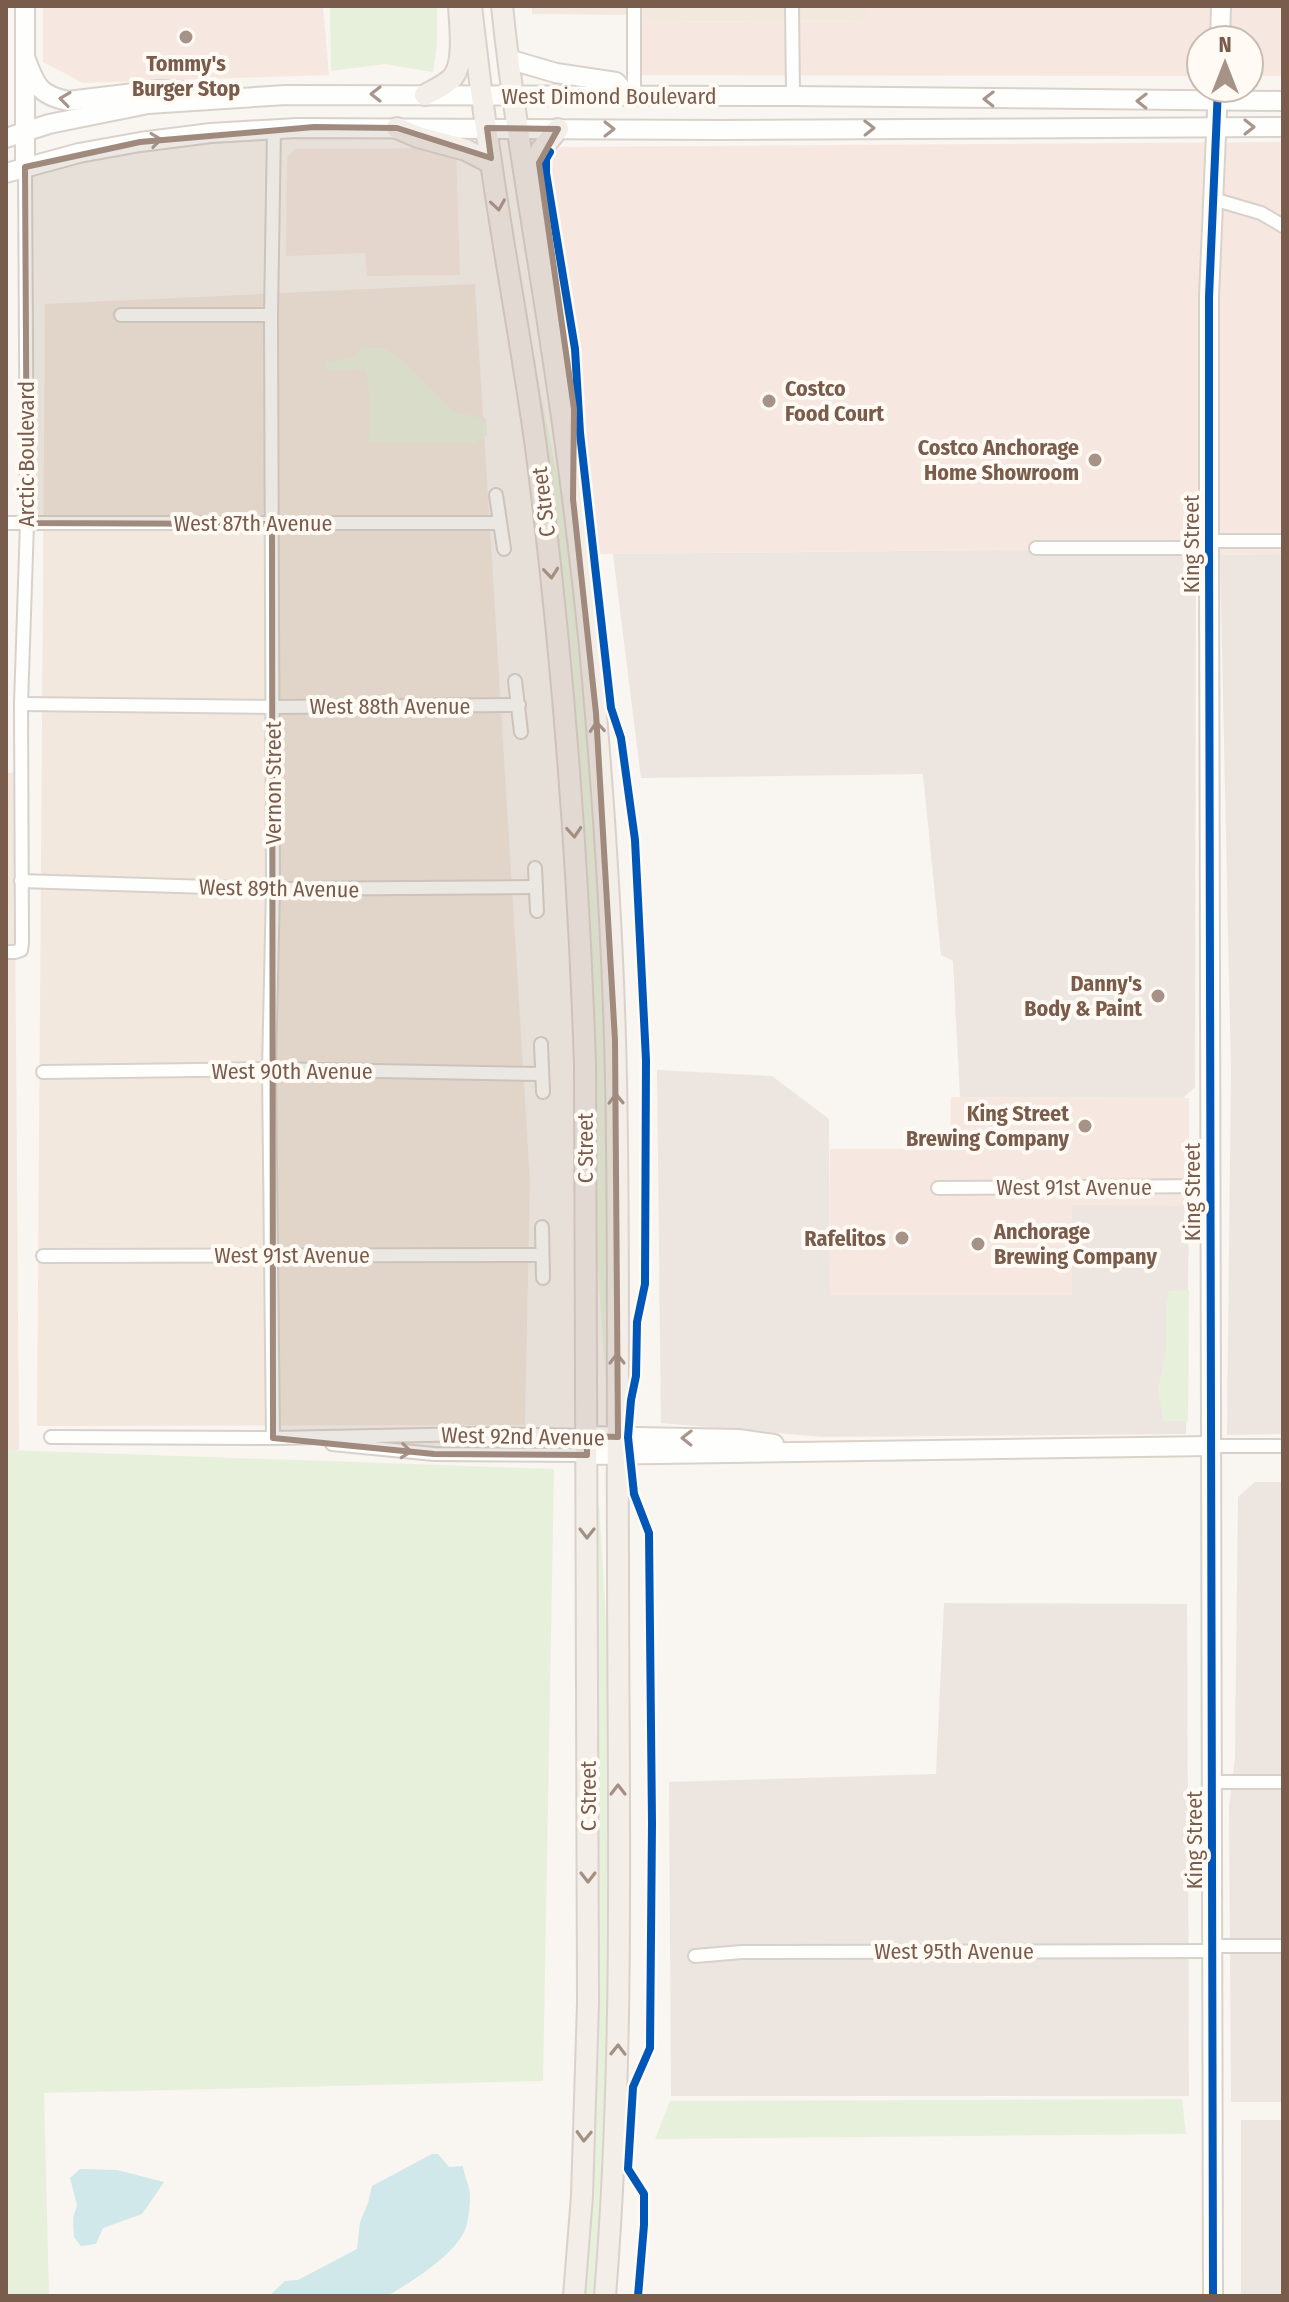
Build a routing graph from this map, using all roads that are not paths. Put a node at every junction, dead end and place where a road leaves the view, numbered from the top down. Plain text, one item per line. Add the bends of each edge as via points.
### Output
1 (25, 6) edge
2 (459, 6) edge
3 (471, 6) edge
4 (502, 6) edge
5 (634, 6) edge
6 (792, 6) edge
7 (25, 57) junction
8 (508, 59) junction
9 (425, 95) junction
10 (482, 95) junction
11 (513, 95) junction
12 (1185, 95) edge
13 (253, 96) junction
14 (632, 96) junction
15 (793, 96) junction
16 (1217, 104) edge
17 (1216, 127) junction
18 (1283, 127) edge
19 (397, 128) junction
20 (487, 128) junction
21 (517, 128) junction
22 (274, 129) junction
23 (558, 129) junction
24 (25, 131) junction
25 (6, 138) edge
26 (491, 163) junction
27 (25, 167) junction
28 (6, 173) edge
29 (1213, 199) junction
30 (1283, 226) edge
31 (121, 315) dead end
32 (271, 315) junction
33 (496, 495) dead end
34 (573, 499) junction
35 (6, 523) edge
36 (27, 523) junction
37 (499, 523) junction
38 (272, 524) junction
39 (1283, 541) edge
40 (1209, 544) junction
41 (1036, 548) dead end
42 (504, 549) dead end
43 (515, 681) dead end
44 (21, 704) junction
45 (519, 705) junction
46 (273, 707) junction
47 (521, 732) dead end
48 (535, 868) dead end
49 (21, 881) junction
50 (536, 887) junction
51 (273, 889) junction
52 (537, 911) dead end
53 (6, 952) edge
54 (541, 1044) dead end
55 (269, 1069) junction
56 (43, 1072) dead end
57 (541, 1074) junction
58 (543, 1092) dead end
59 (1210, 1186) junction
60 (938, 1188) dead end
61 (542, 1227) dead end
62 (271, 1254) junction
63 (542, 1255) junction
64 (43, 1256) dead end
65 (543, 1278) dead end
66 (51, 1437) dead end
67 (273, 1438) junction
68 (587, 1445) junction
69 (618, 1446) junction
70 (1211, 1446) junction
71 (1283, 1446) edge
72 (1211, 1782) junction
73 (1283, 1782) edge
74 (1283, 1946) edge
75 (1212, 1948) junction
76 (695, 1956) dead end
77 (574, 2296) edge
78 (605, 2296) edge
79 (1213, 2296) edge

1 - 7 main road, Arctic Boulevard
2 - 9 main road via 458,69
3 - 10 main road, C Street
4 - 8 main road, C Street
5 - 14 street
6 - 15 street
13 -> 7 main road via 159,90 68,101 36,86
7 - 24 main road, Arctic Boulevard
8 - 11 main road, C Street
8 - 14 main road via 616,82
9 - 10 main road, West Dimond Boulevard
9 -> 13 main road, West Dimond Boulevard
10 - 11 main road, West Dimond Boulevard
10 - 20 main road, C Street
11 - 14 main road, West Dimond Boulevard
11 - 21 main road, C Street
12 -> 15 main road, West Dimond Boulevard
13 - 24 main road, West Dimond Boulevard via 148,104
14 - 15 main road, West Dimond Boulevard
16 - 17 main road, King Street
17 -> 18 main road, West Dimond Boulevard
23 -> 17 main road, West Dimond Boulevard
17 - 29 main road, King Street
19 - 20 main road, West Dimond Boulevard
19 - 22 main road, West Dimond Boulevard
19 - 26 main road
20 - 21 main road, West Dimond Boulevard
20 - 26 main road, C Street
21 - 23 main road, West Dimond Boulevard
21 - 34 main road, C Street
27 -> 22 main road, West Dimond Boulevard via 140,142
22 - 32 street, Vernon Street
23 - 34 main road via 541,150 539,163 574,409
24 - 25 main road, West Dimond Boulevard
24 - 27 main road, Arctic Boulevard
26 -> 68 main road, C Street via 537,452 570,775 585,1064
27 - 28 main road, West Dimond Boulevard
27 - 36 street, Arctic Boulevard
29 - 30 street via 1261,213
29 - 40 main road, King Street
31 - 32 street
32 - 38 street, Vernon Street
33 - 37 street
69 -> 34 main road, C Street via 610,922 596,713
35 - 36 street, West 87th Avenue
36 - 38 street, West 87th Avenue
36 - 44 street, Arctic Boulevard
37 - 38 street, West 87th Avenue
37 - 42 street
38 - 46 street, Vernon Street
39 - 40 street
40 - 41 street
40 - 59 main road, King Street
43 - 45 street
44 - 46 street, West 88th Avenue
44 - 49 street, Arctic Boulevard
45 - 46 street, West 88th Avenue
45 - 47 street
46 - 51 street, Vernon Street
48 - 50 street
49 - 51 street, West 89th Avenue
49 - 53 street, Arctic Boulevard via 21,950
50 - 51 street, West 89th Avenue
50 - 52 street
51 - 55 street, Vernon Street
54 - 57 street
55 - 56 street, West 90th Avenue
55 - 57 street, West 90th Avenue
55 - 62 street, Vernon Street
57 - 58 street
59 - 60 street, West 91st Avenue
59 - 70 main road, King Street
61 - 63 street
62 - 63 street, West 91st Avenue
62 - 64 street, West 91st Avenue
62 - 67 street, Vernon Street
63 - 65 street
66 - 67 street, West 92nd Avenue
67 - 68 street, West 92nd Avenue via 476,1434
67 -> 68 street, West 92nd Avenue via 434,1454
68 - 69 main road, West 92nd Avenue
68 -> 77 main road, C Street via 588,2016
69 - 70 main road, West 92nd Avenue via 738,1439 820,1451
78 -> 69 main road, C Street via 619,2007
70 - 71 street
70 - 72 main road, King Street
72 - 73 street
72 - 75 main road, King Street
74 - 75 street, West 95th Avenue
75 - 76 street, West 95th Avenue
75 - 79 main road, King Street

